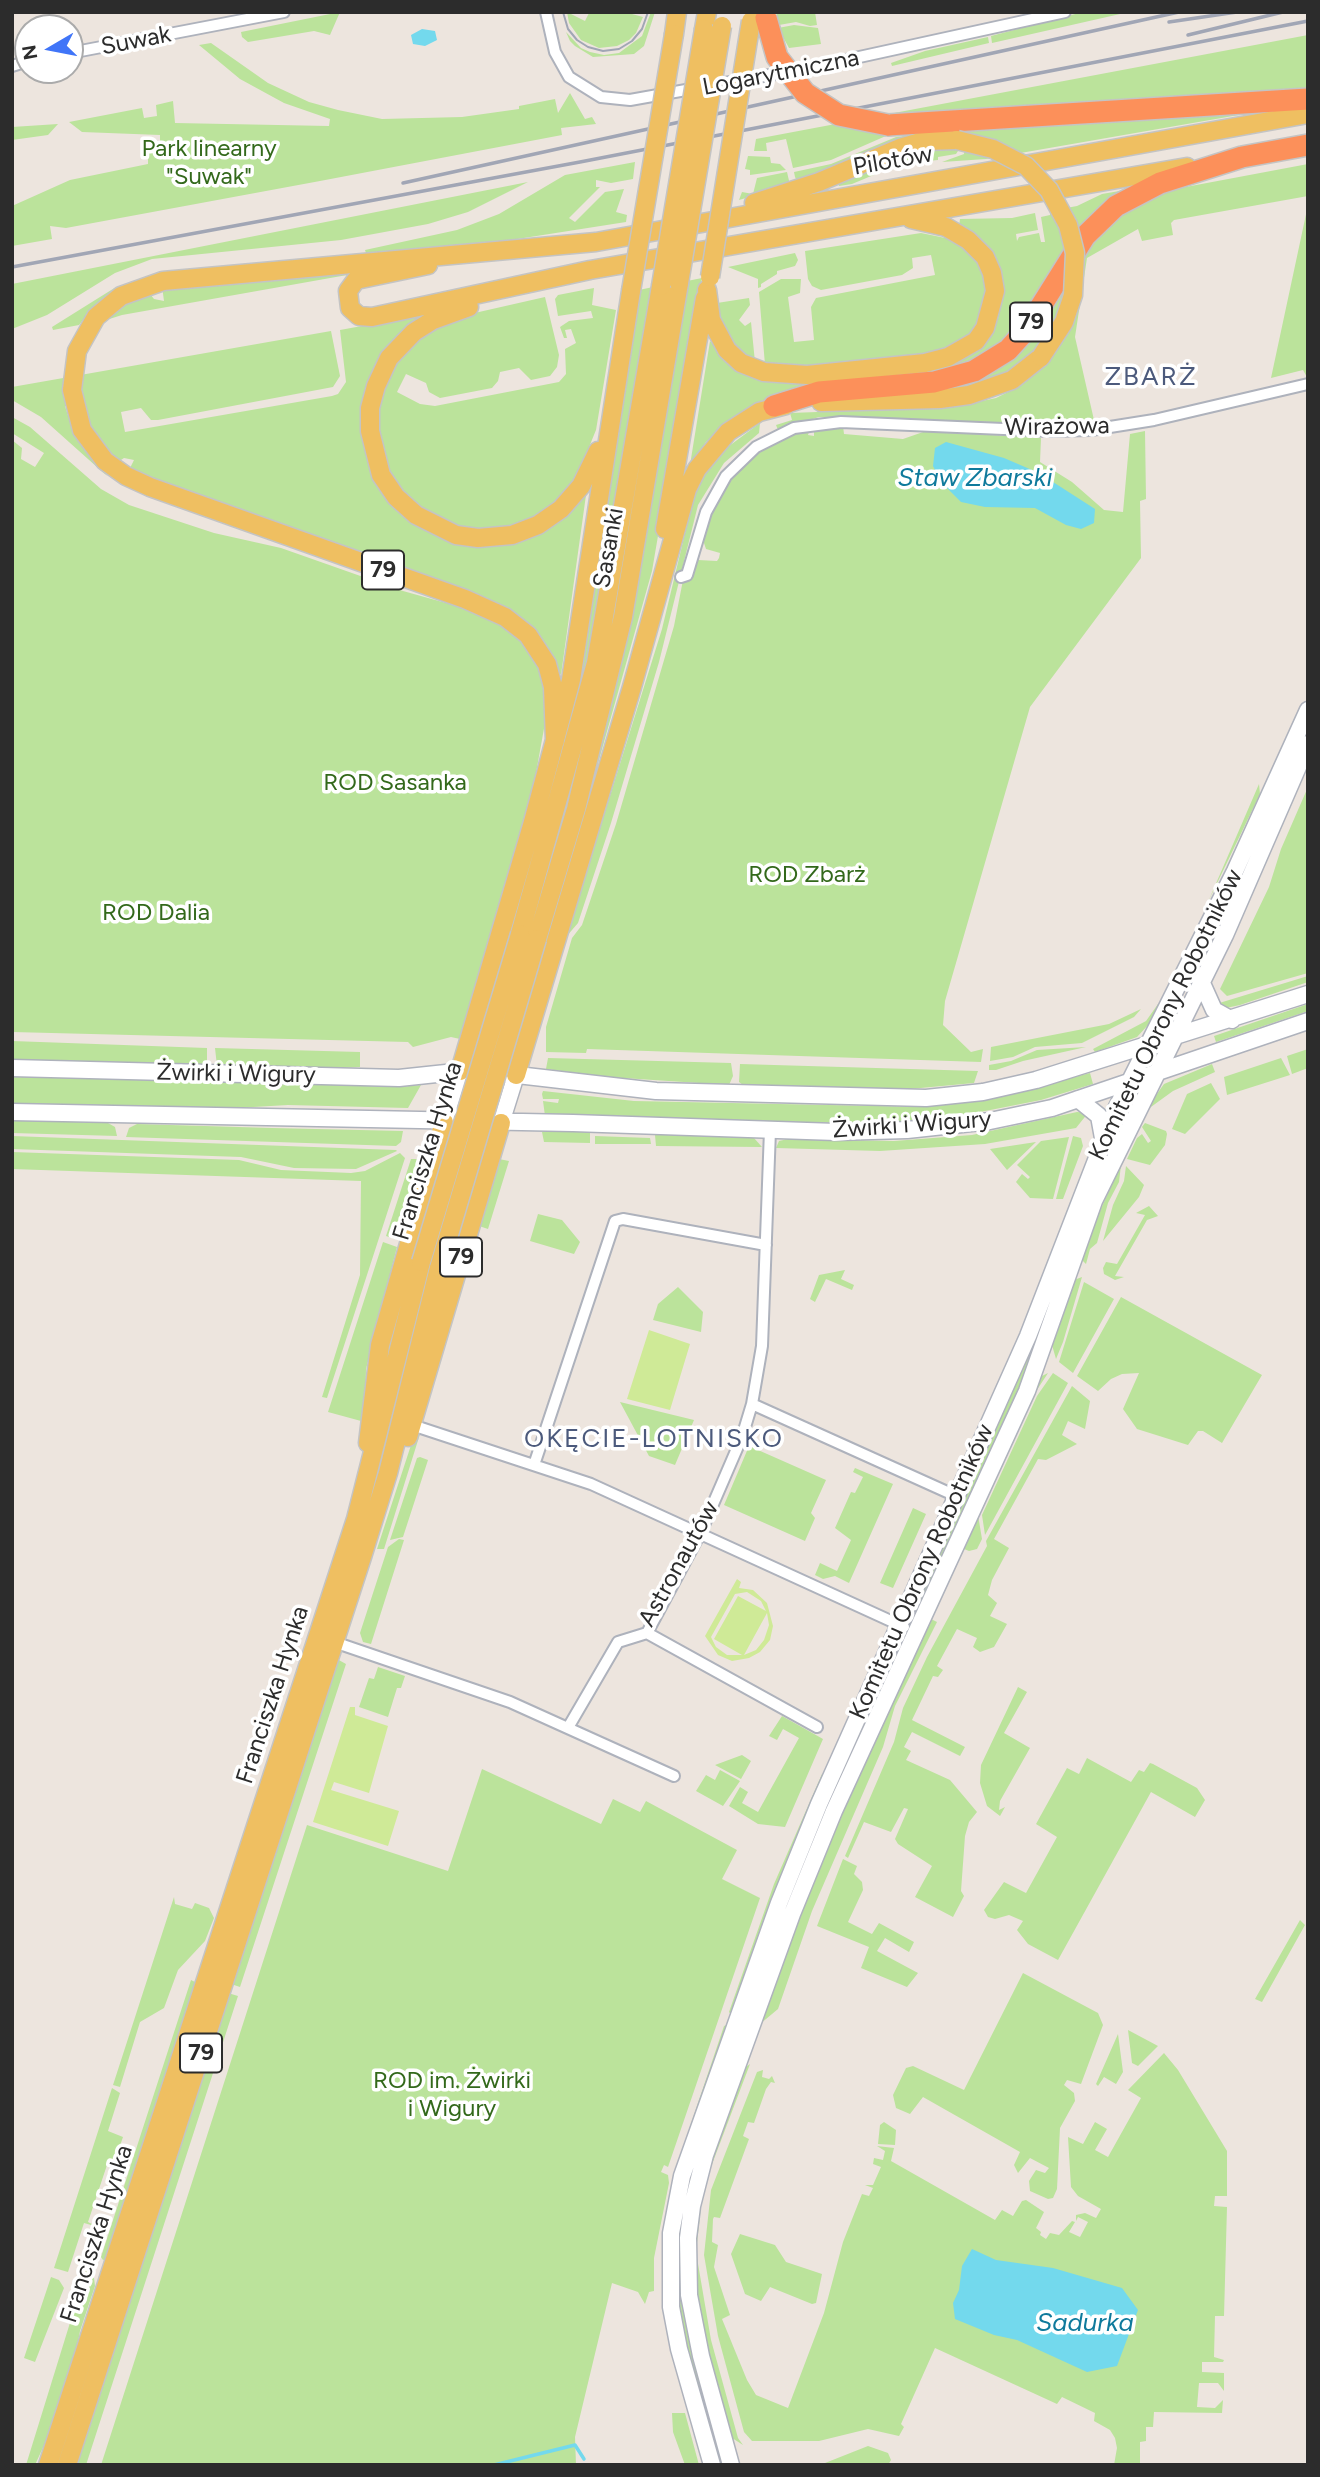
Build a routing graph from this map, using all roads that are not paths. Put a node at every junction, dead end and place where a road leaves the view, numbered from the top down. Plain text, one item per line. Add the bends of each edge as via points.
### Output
1 (284, 12) edge
2 (546, 12) edge
3 (677, 12) edge
4 (1065, 12) edge
5 (758, 16) edge
6 (714, 20) edge
7 (84, 50) edge
8 (1308, 99) edge
9 (1308, 114) edge
10 (1308, 145) edge
11 (1242, 157) junction
12 (893, 218) junction
13 (710, 221) junction
14 (487, 253) junction
15 (590, 270) junction
16 (708, 284) junction
17 (1308, 384) edge
18 (614, 394) junction
19 (774, 406) junction
20 (663, 570) junction
21 (681, 577) dead end
22 (1308, 710) edge
23 (555, 741) junction
24 (1308, 744) edge
25 (528, 936) junction
26 (1201, 981) junction
27 (1308, 994) edge
28 (1232, 1020) junction
29 (1308, 1021) edge
30 (1172, 1038) junction
31 (1150, 1045) junction
32 (12, 1068) edge
33 (460, 1071) junction
34 (1154, 1074) junction
35 (516, 1075) junction
36 (1130, 1082) junction
37 (1077, 1099) junction
38 (12, 1112) edge
39 (444, 1122) junction
40 (501, 1123) junction
41 (770, 1130) junction
42 (1103, 1141) junction
43 (766, 1245) junction
44 (752, 1404) junction
45 (412, 1425) junction
46 (534, 1465) junction
47 (388, 1473) junction
48 (367, 1481) junction
49 (956, 1496) junction
50 (701, 1532) junction
51 (900, 1623) junction
52 (647, 1633) junction
53 (334, 1642) junction
54 (912, 1642) junction
55 (569, 1726) junction
56 (817, 1727) dead end
57 (674, 1776) dead end
58 (48, 2465) edge
59 (67, 2465) edge
60 (712, 2465) edge
61 (731, 2465) edge

1 - 7 street, Suwak
2 - 4 street, Logarytmiczna via 555,52 569,77 601,97 630,100 863,57
3 - 18 main road, bridge
5 - 8 highway, bridge via 785,71 815,102 839,116 888,125
5 - 16 main road, bridge
6 - 25 main road, Sasanki, bridge via 670,284 623,617 576,809
9 - 13 main road, Pilotów / 79
10 - 11 highway
11 - 12 main road
11 - 19 highway, 79 via 1160,183 1116,206 1085,236 1026,330 993,361 955,378 848,387
12 - 15 main road
12 - 16 main road via 946,228 985,257 995,291 992,310 985,327 963,350 925,363 807,375 764,372 741,363 722,343 711,320
13 - 14 main road, Pilotów / 79 via 586,243
13 - 19 main road, bridge via 900,148 924,141 957,140 993,149 1026,166 1049,190 1068,225 1075,260 1073,295 1065,322 1041,357 1012,380 969,395 940,399
14 - 15 main road via 356,281 348,291 350,308 359,316 372,317
14 - 23 main road, 79 via 392,258 148,284 121,296 96,317 73,370 73,401 82,430 105,461 126,476 505,617 528,635 547,664 553,687
15 - 18 main road via 446,314 414,332 389,358 376,386 370,408 374,453 381,475 396,497 435,527 467,537 512,535 554,515 581,486 597,453
16 - 20 main road via 669,498
17 - 21 street, Wirażowa via 1154,420 1073,431 872,423 803,426 766,440 726,476 706,512 687,575
18 - 23 main road via 579,636
19 - 20 main road, 79 via 728,432 697,469 677,517
20 - 35 main road, 79
22 - 31 street, Komitetu Obrony Robotników
23 - 33 main road, 79
24 - 26 street, Komitetu Obrony Robotników via 1247,888
25 - 47 main road, Franciszka Hynka, bridge
25 - 48 main road, Franciszka Hynka, bridge via 421,1262
26 - 28 street via 1210,1005
26 - 30 street, Komitetu Obrony Robotników
27 - 28 street, Żwirki i Wigury
28 - 30 street, Żwirki i Wigury
29 - 34 street, Żwirki i Wigury
30 - 31 street, Żwirki i Wigury
30 - 34 street, Komitetu Obrony Robotników
31 - 35 street, Żwirki i Wigury via 1027,1083 926,1098 678,1093
31 - 36 street, Komitetu Obrony Robotników
32 - 33 street, Żwirki i Wigury via 399,1078
33 - 35 street, Żwirki i Wigury
33 - 39 street, 79
34 - 36 street, Żwirki i Wigury
34 - 54 street, Komitetu Obrony Robotników via 1094,1201 1027,1391
35 - 40 street, 79
36 - 37 street, Żwirki i Wigury
36 - 42 street, Komitetu Obrony Robotników
37 - 41 street, Żwirki i Wigury via 1022,1115 935,1128
37 - 42 street via 1099,1116
38 - 39 street, Żwirki i Wigury
39 - 40 street, Żwirki i Wigury
39 - 48 main road, 79 via 378,1353
40 - 41 street, Żwirki i Wigury
40 - 45 main road, 79
41 - 43 street, Astronautów
42 - 49 street, Komitetu Obrony Robotników via 1040,1305
43 - 44 street, Astronautów via 762,1346
43 - 46 street via 623,1219 615,1222
44 - 49 street
44 - 50 street, Astronautów via 730,1470
45 - 46 street
45 - 47 main road, 79 via 406,1445
46 - 50 street via 591,1484
47 - 53 main road, Franciszka Hynka / 79
48 - 58 main road, Franciszka Hynka / 79
49 - 51 street, Komitetu Obrony Robotników
50 - 51 street
50 - 52 street, Astronautów
51 - 54 street
51 - 60 street, Komitetu Obrony Robotników via 779,1903 682,2176 669,2267 671,2307
52 - 55 street, Astronautów via 618,1642
52 - 56 street
53 - 55 street
53 - 59 main road, Franciszka Hynka / 79
54 - 61 street, Komitetu Obrony Robotników via 792,1914 698,2178 688,2238 689,2295
55 - 57 street

